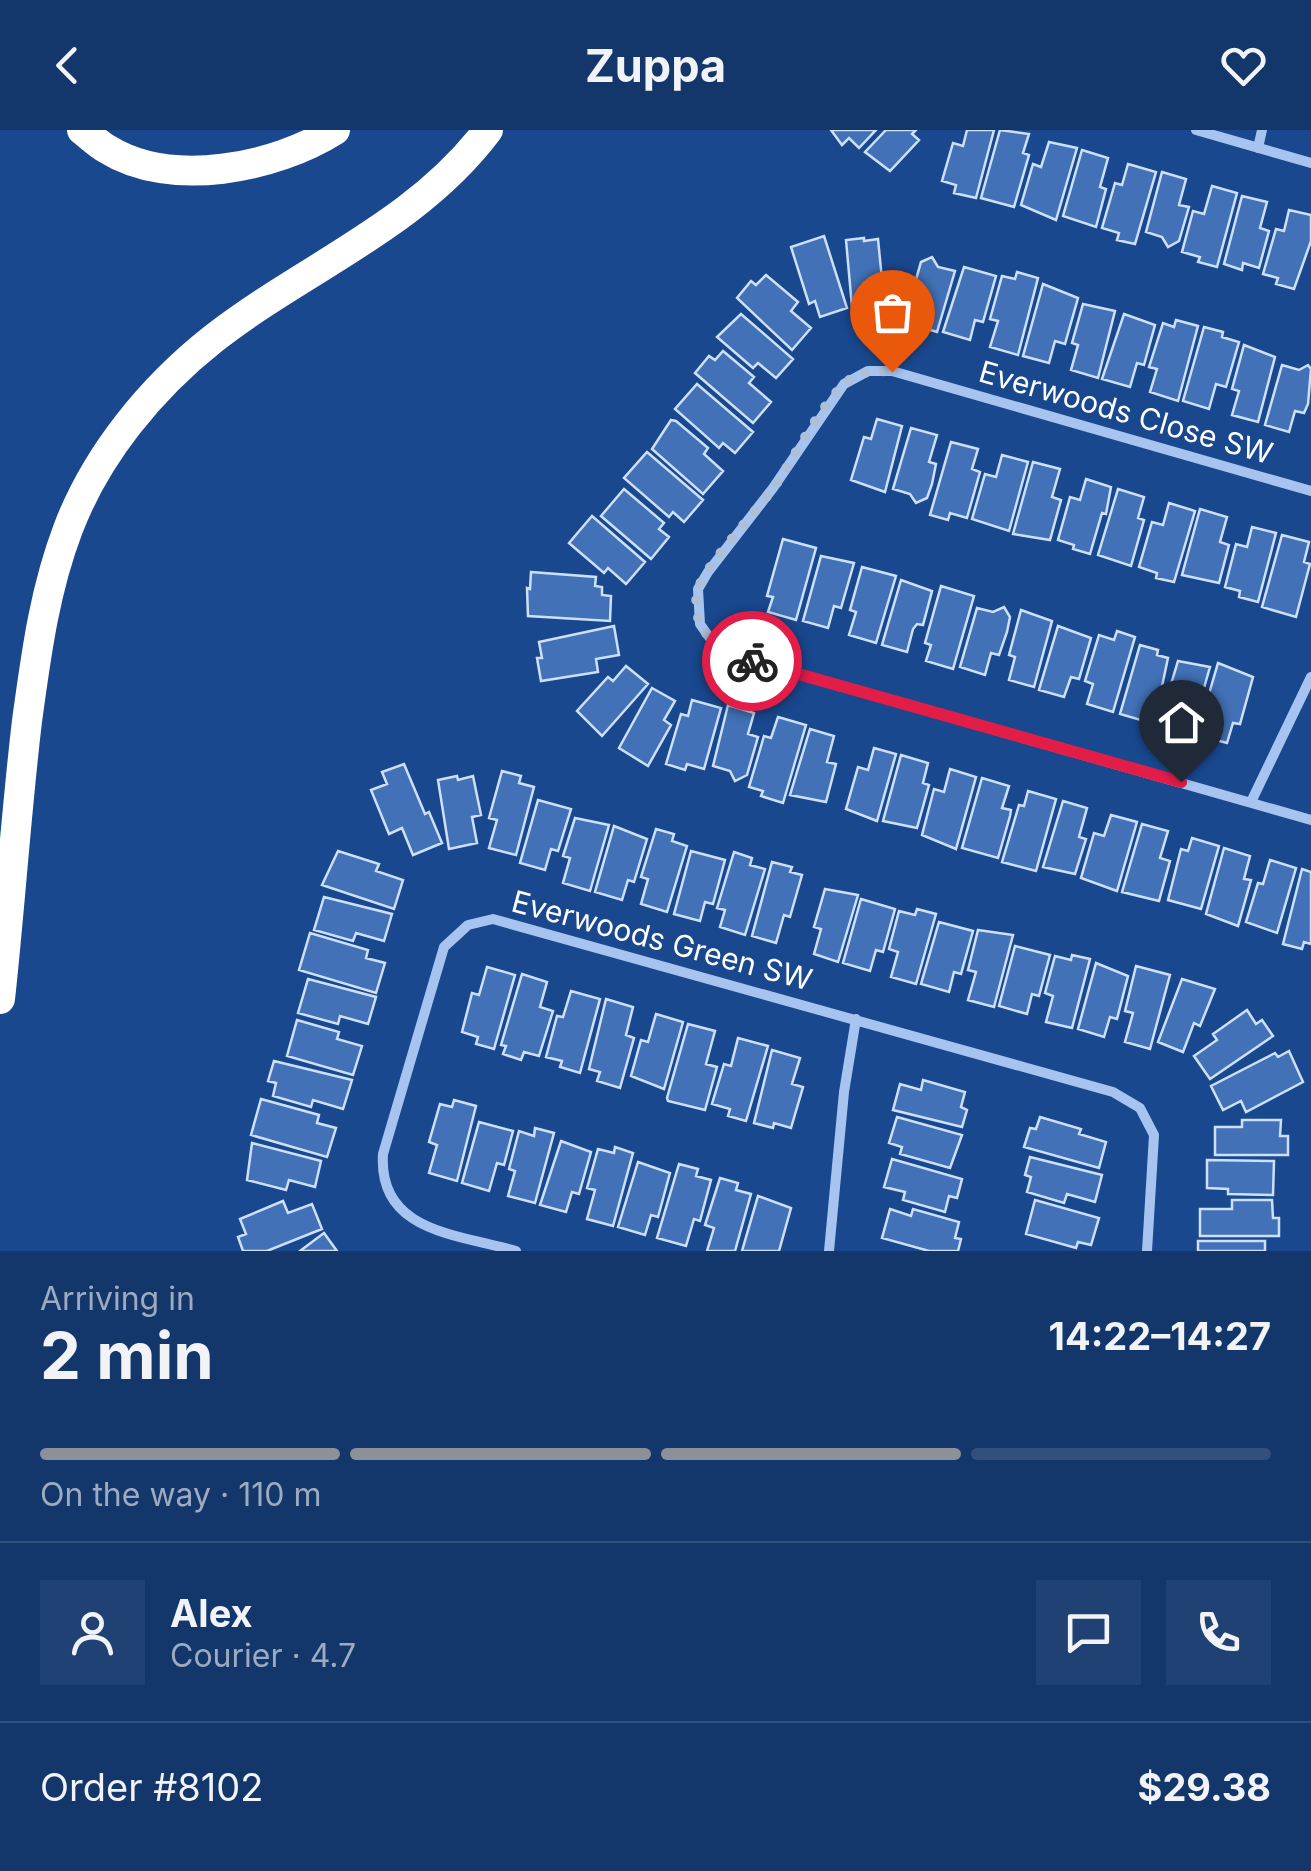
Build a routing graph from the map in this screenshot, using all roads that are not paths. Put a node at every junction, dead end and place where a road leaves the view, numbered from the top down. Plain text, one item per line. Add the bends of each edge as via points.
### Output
1 (82, 130) edge
2 (336, 130) edge
3 (488, 130) edge
4 (1196, 130) edge
5 (1262, 130) edge
6 (1258, 148) junction
7 (1311, 163) edge
8 (1311, 491) edge
9 (1311, 678) edge
10 (1251, 802) junction
11 (1311, 820) edge
12 (0, 999) edge
13 (856, 1020) junction
14 (516, 1251) edge
15 (829, 1251) edge
16 (1147, 1251) edge

1 - 2 highway via 123,156 198,171 289,154
3 - 12 highway via 463,163 406,213 213,339 151,396 105,457 68,528 43,608
4 - 6 street
5 - 6 street
6 - 7 street
8 - 10 street, Everwoods Close SW via 892,372 868,371 844,384 698,589 700,624 732,656
9 - 10 street
10 - 11 street, Everwoods Close SW
13 - 14 street, Everwoods Green SW via 505,920 482,920 458,931 436,968 388,1136 385,1190 418,1223
13 - 15 street
13 - 16 street, Everwoods Green SW via 1113,1092 1140,1108 1155,1150

